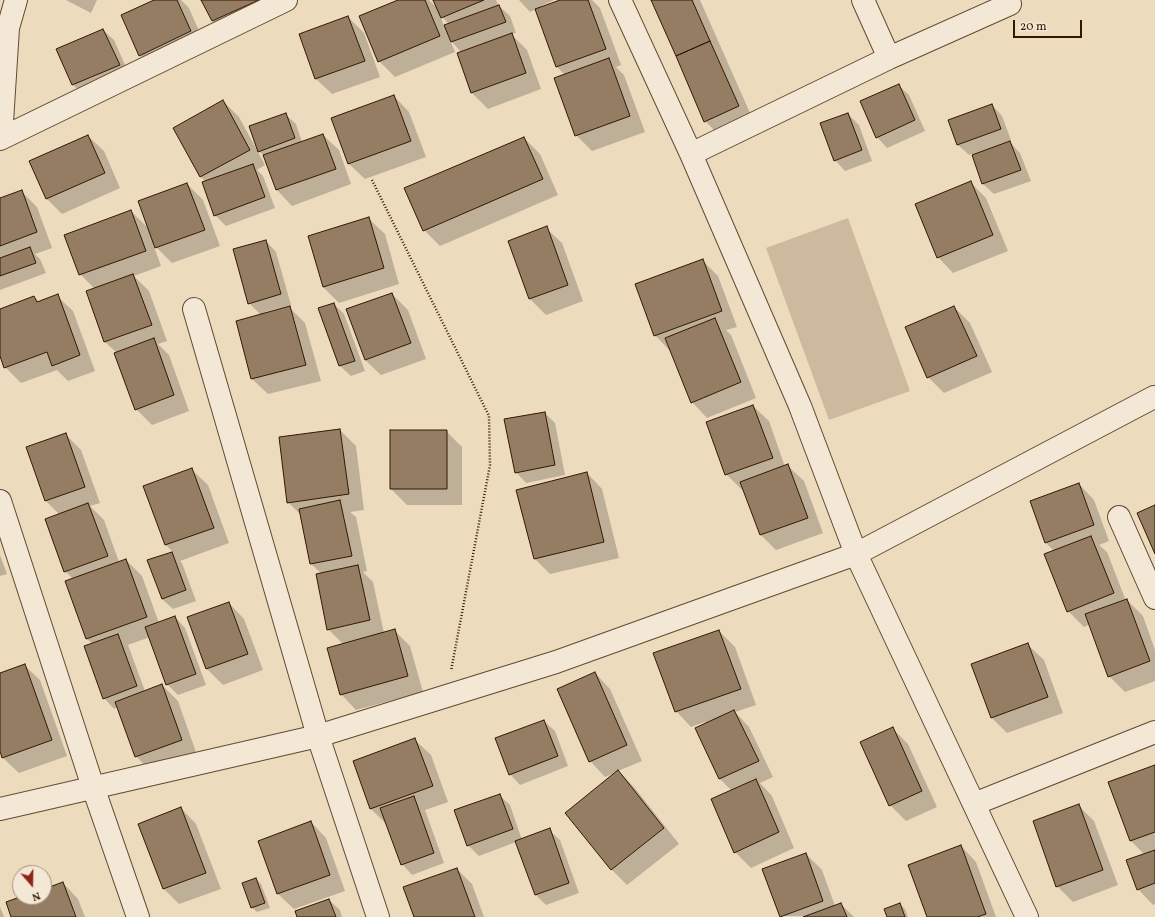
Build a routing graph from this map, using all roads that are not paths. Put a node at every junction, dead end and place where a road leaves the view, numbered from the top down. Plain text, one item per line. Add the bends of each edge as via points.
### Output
1 (16, 0) edge
2 (286, 0) edge
3 (620, 0) edge
4 (863, 0) edge
5 (1010, 4) dead end
6 (889, 58) junction
7 (0, 138) edge
8 (691, 154) junction
9 (194, 309) dead end
10 (1154, 397) dead end
11 (0, 501) edge
12 (1119, 517) dead end
13 (856, 554) junction
14 (1155, 598) edge
15 (1155, 732) edge
16 (318, 736) junction
17 (93, 787) junction
18 (974, 804) junction
19 (0, 809) edge
20 (138, 917) edge
21 (378, 917) edge
22 (1027, 917) edge

1 - 7 street via 8,28
2 - 7 street
3 - 8 street
4 - 6 street
5 - 6 street
6 - 8 street
8 - 13 street via 800,406
9 - 16 street
10 - 13 street
11 - 17 street
12 - 14 street
13 - 16 street via 556,662
13 - 18 street
15 - 18 street
16 - 17 street
16 - 21 street
17 - 19 street
17 - 20 street
18 - 22 street

